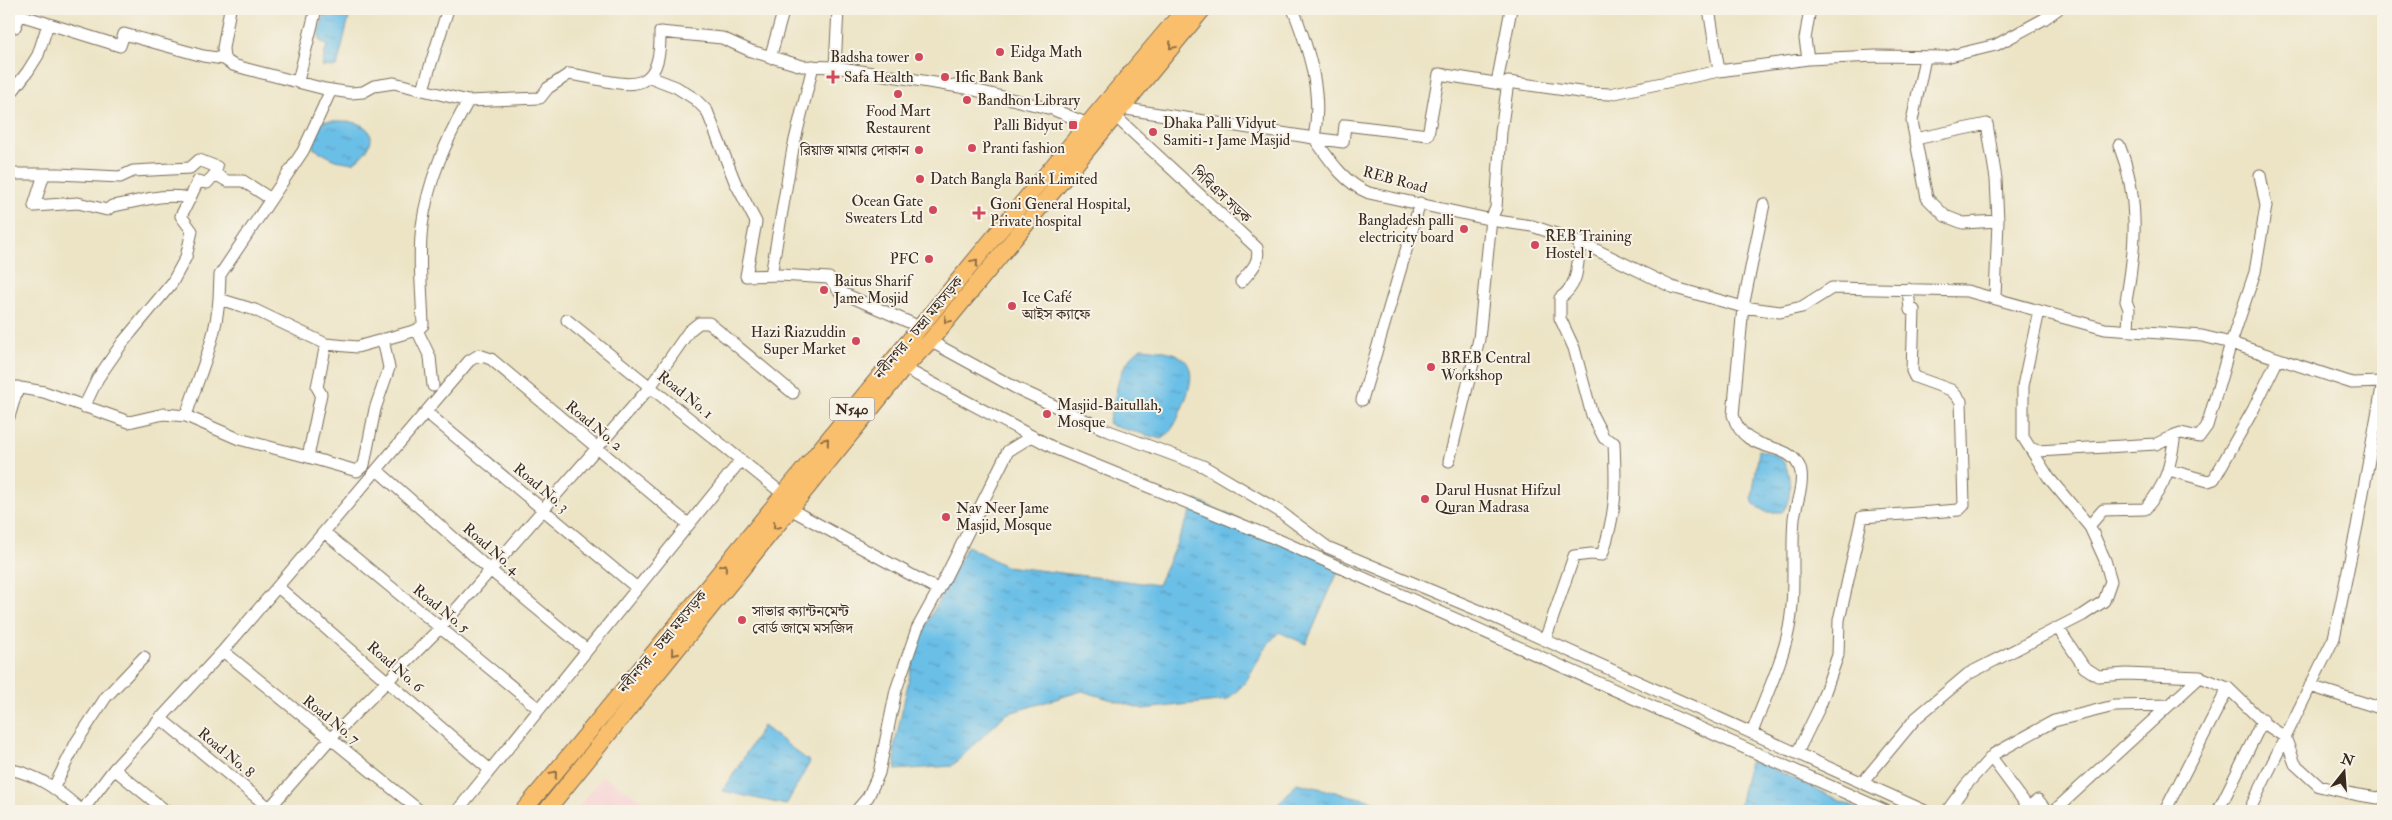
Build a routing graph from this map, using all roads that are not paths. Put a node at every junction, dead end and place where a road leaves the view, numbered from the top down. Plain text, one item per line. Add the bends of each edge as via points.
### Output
1 (230, 9) edge
2 (316, 9) edge
3 (448, 9) edge
4 (784, 9) edge
5 (838, 9) edge
6 (1185, 9) edge
7 (1204, 9) edge
8 (1293, 9) edge
9 (1511, 9) edge
10 (1708, 9) edge
11 (1810, 9) edge
12 (2037, 9) edge
13 (2058, 9) edge
14 (2044, 19) junction
15 (9, 24) edge
16 (48, 24) junction
17 (770, 58) junction
18 (1925, 58) junction
19 (224, 59) junction
20 (1808, 59) junction
21 (813, 66) junction
22 (835, 67) junction
23 (1719, 71) junction
24 (650, 77) junction
25 (298, 81) junction
26 (1502, 84) junction
27 (423, 89) junction
28 (331, 90) junction
29 (9, 96) edge
30 (468, 101) junction
31 (1117, 112) junction
32 (1088, 124) junction
33 (1314, 138) junction
34 (1915, 139) junction
35 (2119, 145) dead end
36 (9, 174) edge
37 (44, 174) junction
38 (215, 174) junction
39 (2260, 175) dead end
40 (190, 198) junction
41 (271, 199) junction
42 (1420, 203) junction
43 (1764, 204) dead end
44 (1491, 219) junction
45 (1998, 222) junction
46 (1580, 242) junction
47 (771, 275) junction
48 (1240, 282) dead end
49 (1908, 289) junction
50 (1996, 298) junction
51 (220, 300) junction
52 (1744, 308) junction
53 (2039, 310) junction
54 (567, 320) dead end
55 (920, 327) junction
56 (417, 330) junction
57 (2128, 331) junction
58 (383, 339) junction
59 (930, 341) junction
60 (2231, 343) junction
61 (326, 344) junction
62 (2278, 358) junction
63 (904, 368) junction
64 (2383, 382) edge
65 (13, 386) edge
66 (433, 386) dead end
67 (650, 386) junction
68 (793, 393) dead end
69 (1362, 400) dead end
70 (84, 407) junction
71 (426, 412) junction
72 (186, 416) junction
73 (9, 417) edge
74 (2175, 435) junction
75 (1032, 436) junction
76 (597, 447) junction
77 (2030, 448) junction
78 (308, 457) junction
79 (741, 460) junction
80 (1449, 461) dead end
81 (377, 470) junction
82 (2169, 470) junction
83 (787, 502) junction
84 (543, 509) junction
85 (688, 524) junction
86 (2089, 526) junction
87 (324, 532) junction
88 (490, 570) junction
89 (278, 587) junction
90 (637, 588) junction
91 (939, 590) junction
92 (440, 628) junction
93 (2058, 628) junction
94 (1546, 640) junction
95 (587, 650) junction
96 (223, 651) junction
97 (144, 657) dead end
98 (2200, 676) junction
99 (388, 680) junction
100 (2310, 686) junction
101 (2228, 688) junction
102 (2169, 705) junction
103 (539, 709) junction
104 (2383, 709) edge
105 (160, 718) junction
106 (2263, 720) junction
107 (1752, 732) junction
108 (2285, 736) junction
109 (330, 738) junction
110 (1797, 753) junction
111 (1991, 757) junction
112 (9, 769) edge
113 (114, 769) junction
114 (490, 770) junction
115 (1863, 782) junction
116 (54, 787) junction
117 (2383, 796) edge
118 (270, 810) edge
119 (82, 811) edge
120 (166, 811) edge
121 (420, 811) edge
122 (456, 811) edge
123 (523, 811) edge
124 (546, 811) edge
125 (856, 811) edge
126 (1886, 811) edge
127 (1925, 811) edge
128 (1947, 811) edge
129 (2047, 811) edge
130 (2054, 811) edge
131 (2165, 811) edge
132 (2218, 811) edge
133 (2249, 811) edge

1 - 19 street
2 - 25 street
3 - 27 street
4 - 17 street
5 - 22 street
6 - 32 highway, নবীনগর - চন্দ্রা মহাসড়ক / N540
7 -> 31 highway, নবীনগর - চন্দ্রা মহাসড়ক / N540
8 - 33 street via 1317,85
9 - 26 street
10 - 23 street
11 - 20 street via 1806,39
12 - 14 street
13 - 14 street
14 - 18 street via 1996,46 1946,57
15 - 16 street via 15,27 20,15
16 - 19 street via 120,46 124,34
16 - 29 street via 38,55
17 - 21 street
17 - 24 street via 722,38 660,32 658,57
18 - 20 street
18 - 34 street via 1912,121
19 - 25 street via 233,65
20 - 23 street
21 - 22 street
21 - 47 street via 793,148
22 - 32 street via 966,88 1052,109
23 - 26 street via 1610,94 1508,82
24 - 30 street via 629,85 569,74 548,88 540,98
24 - 47 street via 676,87 707,111 735,182 756,222 746,276
25 - 28 street
26 - 33 street via 1439,74 1428,135 1345,125 1343,142
26 - 44 street via 1496,208
27 - 28 street via 394,83 374,86 364,92
27 - 30 street
28 - 41 street via 303,152
30 - 56 street via 446,141 430,186 422,227 423,325
31 - 33 street
31 - 48 street, পিবিএস সড়ক via 1256,248 1259,256 1256,263
31 -> 59 highway, নবীনগর - চন্দ্রা মহাসড়ক / N540
55 -> 32 highway, নবীনগর - চন্দ্রা মহাসড়ক / N540
33 - 42 street, REB Road via 1355,187
34 - 45 street via 1927,198 1945,216 1963,223
34 - 45 street via 1987,124 1996,179
35 - 57 street via 2127,165 2136,214 2126,301
36 - 37 street
37 - 38 street via 120,177 133,171 190,168 199,160 217,167
37 - 40 street via 34,206 78,203 106,210 157,196
38 - 40 street via 207,184 198,181
38 - 41 street via 227,181 243,182
39 - 60 street via 2266,206 2255,272
40 - 70 street via 181,216 192,232 186,257 172,283 98,378
41 - 51 street via 220,276
42 - 44 street, REB Road
42 - 69 street
43 - 52 street
44 - 46 street, REB Road via 1532,226
44 - 80 street via 1479,339
45 - 50 street
46 - 52 street, REB Road via 1672,287
46 - 94 street via 1576,279 1571,291 1560,298 1560,318 1574,348 1592,415 1604,438 1614,443 1616,489 1613,523 1602,555 1574,556
47 - 55 street via 830,278 840,292
49 - 50 street, REB Road via 1967,291
49 - 52 street, REB Road via 1832,288 1802,307 1780,312
49 - 110 street via 1910,310 1914,310 1914,377 1950,390 1961,400 1964,505 1959,510 1862,517 1839,620 1838,655 1820,706
50 - 53 street, REB Road
51 - 61 street via 255,310
51 - 72 street via 218,320
52 - 107 street via 1733,415 1737,429 1745,437 1784,452 1796,460 1800,468 1794,518 1789,629
53 - 57 street, REB Road via 2105,329
53 - 77 street via 2022,386 2022,437
54 - 67 street, Road No. 1
83 -> 55 highway, নবীনগর - চন্দ্রা মহাসড়ক / N540
56 - 58 street
56 - 66 street via 430,357
57 - 60 street, REB Road via 2202,336
58 - 61 street via 357,346
58 - 78 street via 389,368 375,409 364,465 358,470
59 - 63 highway, নবীনগর - চন্দ্রা মহাসড়ক / N540
59 - 94 street via 1014,387 1106,430 1203,466 1279,511 1327,546
60 - 62 street, REB Road
60 - 74 street via 2207,426 2199,437
61 - 78 street via 317,386 321,394
62 - 64 street, REB Road via 2352,383
62 - 82 street via 2214,479 2208,481
63 - 75 street
63 - 83 highway, নবীনগর - চন্দ্রা মহাসড়ক / N540
64 - 100 street via 2334,638
65 - 70 street via 44,392
65 - 73 street
67 - 68 street via 689,331 699,323 709,323
67 - 76 street
67 - 79 street, Road No. 1
70 - 72 street via 129,422 164,414
71 - 76 street, Road No. 2 via 469,361 479,355 491,359
71 - 81 street
71 - 84 street, Road No. 3
72 - 78 street via 240,439
74 - 77 street via 2156,444 2038,451
74 - 82 street
75 - 91 street via 1008,451
75 - 126 street via 1056,449 1274,538
76 - 84 street
76 - 85 street, Road No. 2
77 - 86 street via 2049,478
79 - 83 street, Road No. 1
79 - 85 street
81 - 87 street
81 - 88 street, Road No. 4
82 - 86 street via 2159,493 2145,509 2103,510
83 - 91 street, Road No. 1
123 -> 83 highway, নবীনগর - চন্দ্রা মহাসড়ক / N540
83 -> 124 highway, নবীনগর - চন্দ্রা মহাসড়ক / N540
84 - 88 street
84 - 90 street, Road No. 3
85 - 90 street
86 - 93 street via 2111,581 2104,601
87 - 89 street
87 - 92 street, Road No. 5
88 - 92 street
88 - 95 street, Road No. 4
89 - 96 street
89 - 99 street, Road No. 6
90 - 95 street
91 - 125 street via 917,629 896,690 879,773 868,797
92 - 99 street
92 - 103 street, Road No. 5
93 - 98 street via 2084,667 2098,676
93 - 115 street via 1968,674 1916,718
94 - 107 street
95 - 103 street
96 - 105 street
96 - 109 street, Road No. 7
97 - 116 street via 106,696
98 - 101 street
98 - 102 street
99 - 109 street
99 - 114 street, Road No. 6
100 - 104 street
100 - 108 street
101 - 106 street
101 - 131 street
102 - 111 street via 2114,706 2054,721
102 - 130 street
103 - 114 street
105 - 113 street
105 - 118 street, Road No. 8
106 - 108 street
106 - 132 street
107 - 110 street
108 - 117 street via 2295,764 2319,786 2358,795
108 - 133 street
109 - 118 street
109 - 121 street, Road No. 7
110 - 115 street
111 - 128 street
111 - 129 street via 2028,807 2038,800
112 - 116 street via 29,774
113 - 119 street
113 - 120 street
114 - 122 street
115 - 127 street
116 - 119 street

